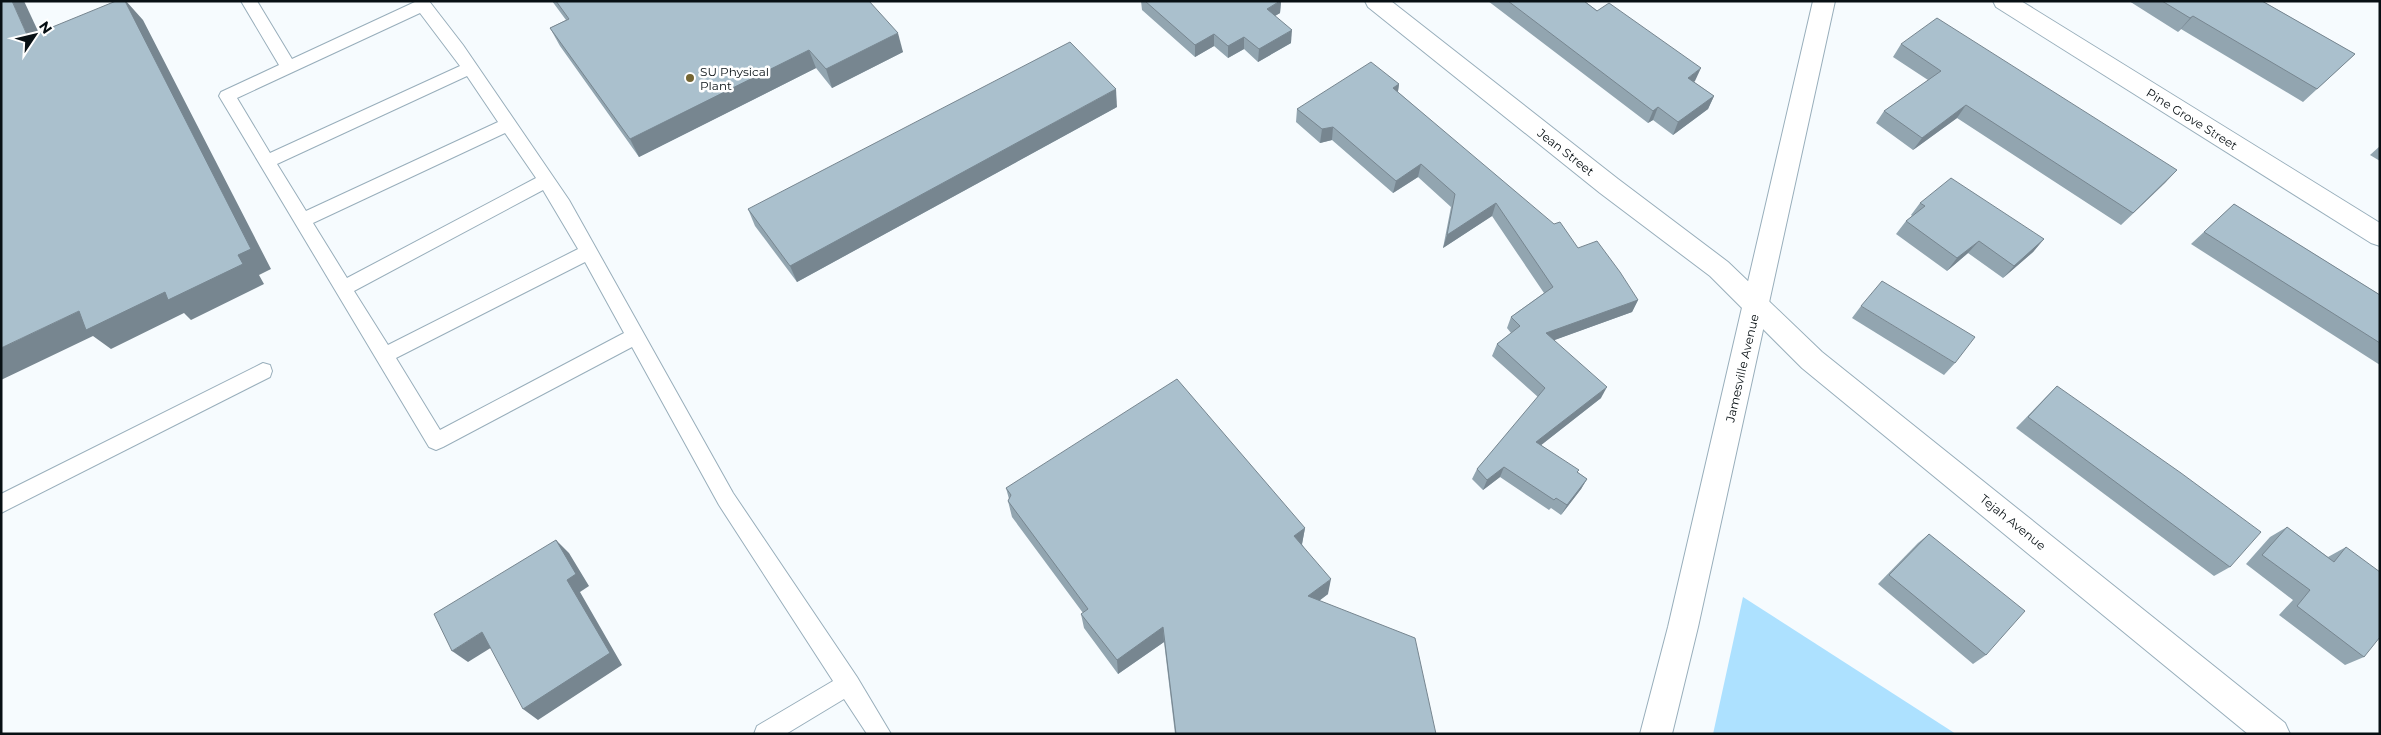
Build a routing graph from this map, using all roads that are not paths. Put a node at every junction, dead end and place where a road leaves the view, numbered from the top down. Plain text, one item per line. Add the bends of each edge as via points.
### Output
1 (249, 1) edge
2 (1376, 1) edge
3 (1824, 1) edge
4 (2004, 1) edge
5 (289, 67) junction
6 (469, 68) junction
7 (508, 124) junction
8 (266, 162) junction
9 (546, 180) junction
10 (302, 220) junction
11 (2380, 236) edge
12 (588, 252) junction
13 (343, 288) junction
14 (1756, 304) junction
15 (635, 336) junction
16 (383, 356) junction
17 (263, 371) dead end
18 (1, 504) edge
19 (849, 684) junction
20 (765, 734) edge
21 (880, 734) edge
22 (1656, 734) edge
23 (2274, 734) edge

1 - 5 lane
2 - 14 street, Jean Street via 1719,269
3 - 14 street, Jamesville Avenue
4 - 11 street, Pine Grove Street
5 - 6 lane via 423,5
5 - 8 lane via 227,96
6 - 7 lane
6 - 8 lane
7 - 9 lane
7 - 10 lane
8 - 10 lane
9 - 12 lane
9 - 13 lane
10 - 13 lane
12 - 15 lane
12 - 16 lane
13 - 16 lane
14 - 22 street, Jamesville Avenue via 1684,628
14 - 23 street, Tejah Avenue via 1812,360
15 - 16 lane via 436,442
15 - 19 lane via 726,499
17 - 18 lane
19 - 20 lane
19 - 21 lane

